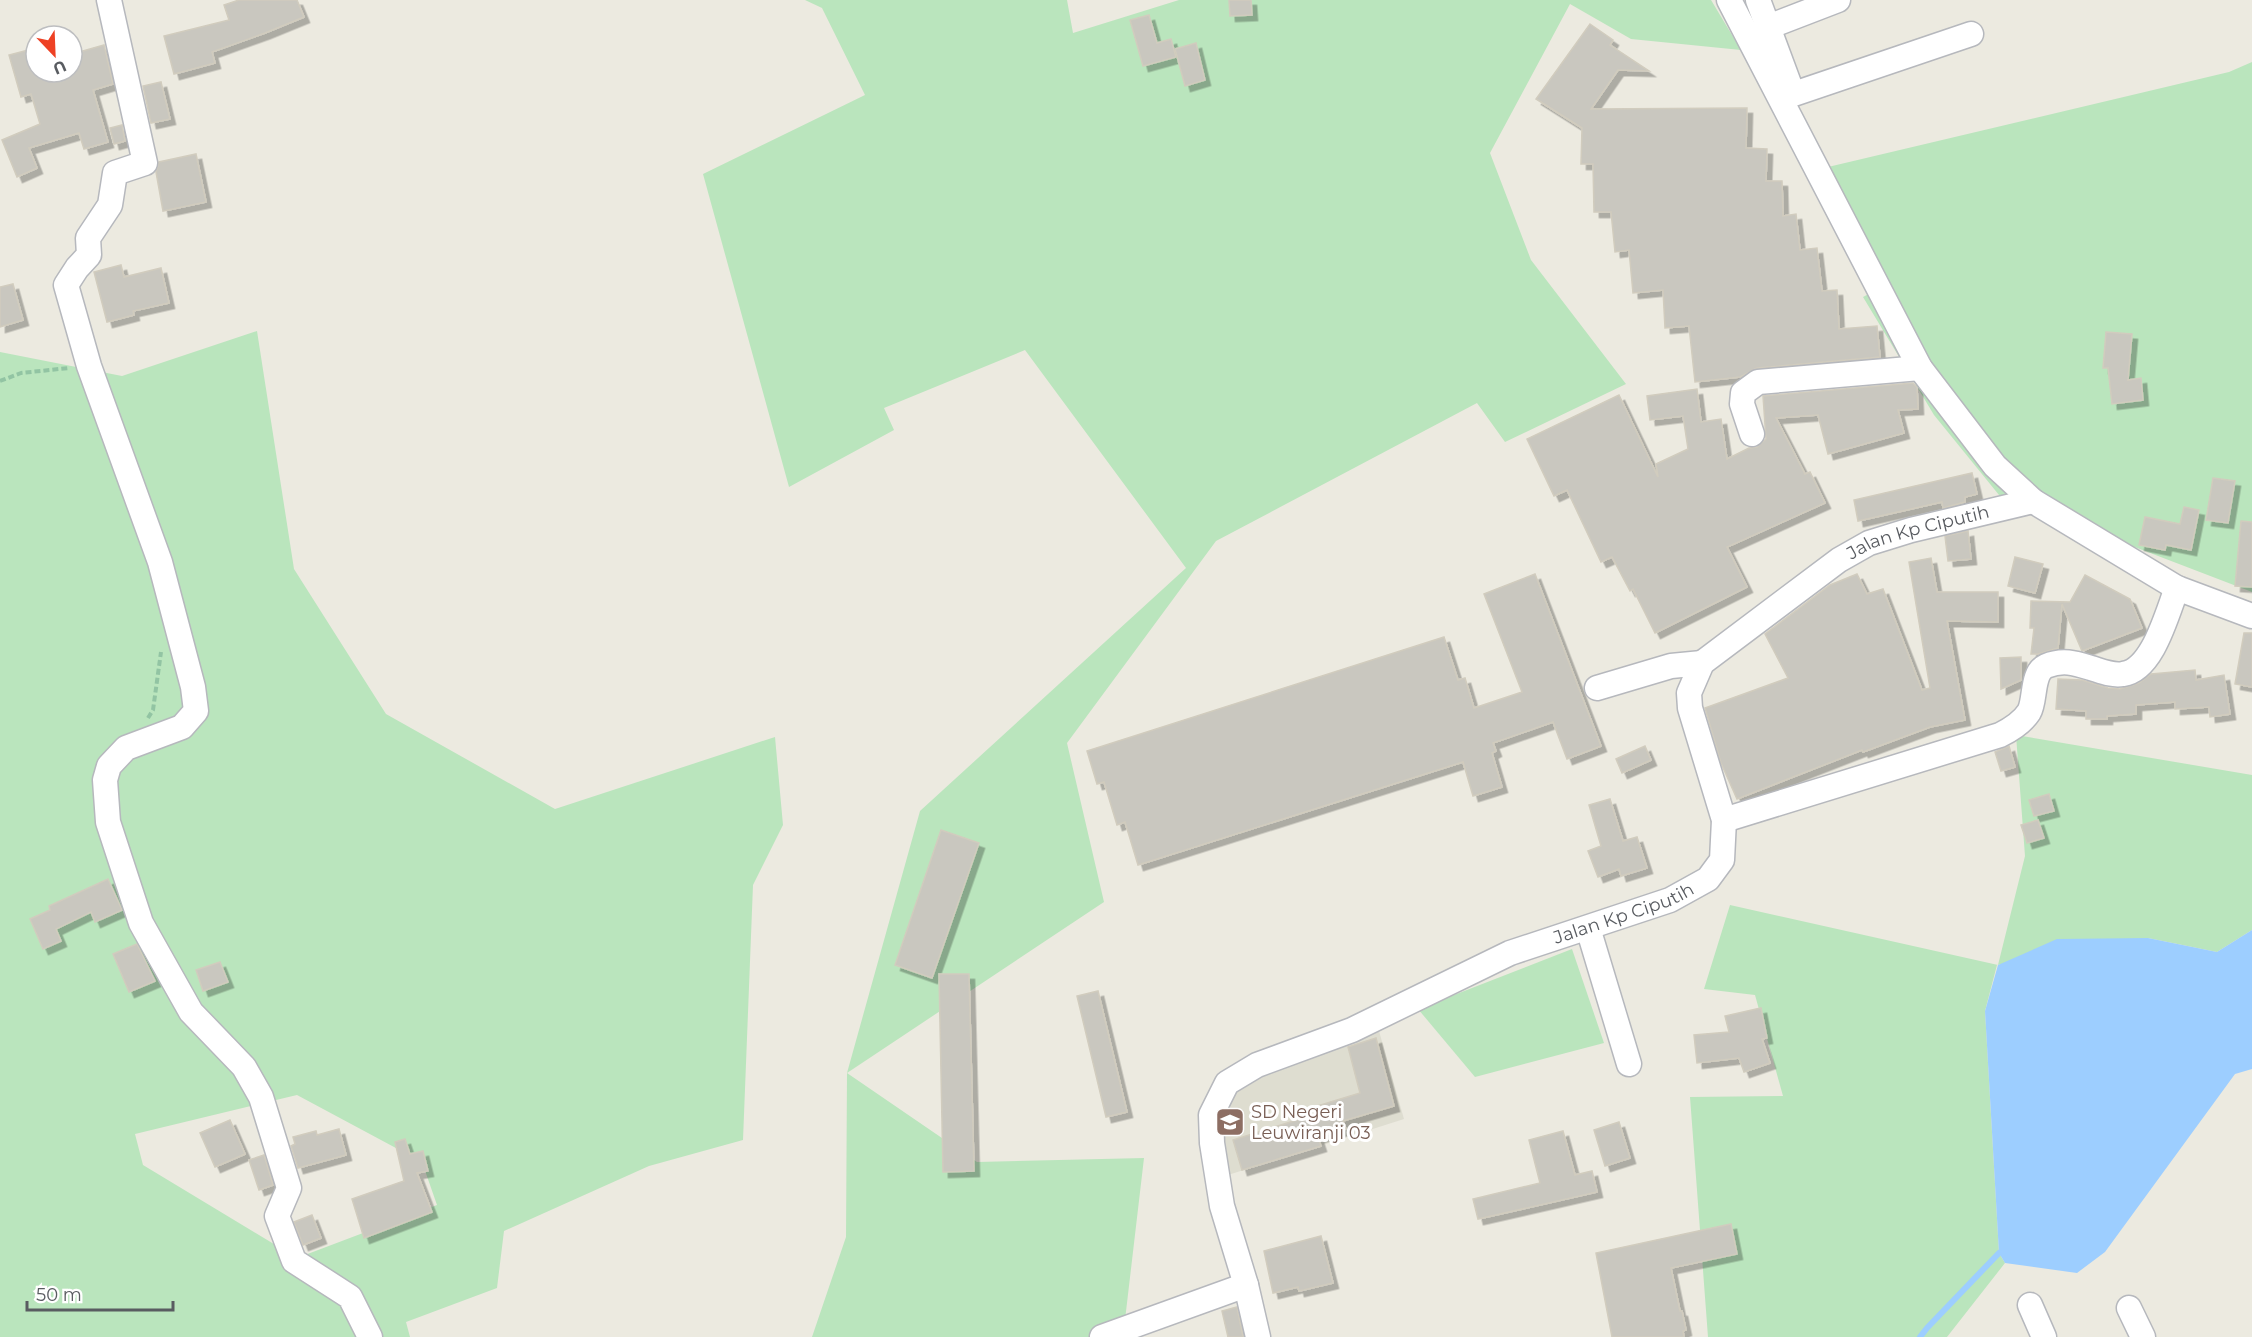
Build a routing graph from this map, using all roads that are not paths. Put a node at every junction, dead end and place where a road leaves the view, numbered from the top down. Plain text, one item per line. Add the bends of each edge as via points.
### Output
1 (109, 0) edge
2 (1729, 0) edge
3 (1758, 0) edge
4 (1838, 0) edge
5 (1768, 27) junction
6 (1971, 34) dead end
7 (1787, 96) junction
8 (1920, 368) junction
9 (1752, 434) dead end
10 (2032, 501) junction
11 (2177, 588) junction
12 (2252, 616) edge
13 (1702, 663) junction
14 (1598, 688) dead end
15 (1724, 820) junction
16 (1588, 928) junction
17 (1629, 1064) dead end
18 (1246, 1285) junction
19 (2030, 1305) dead end
20 (2129, 1308) dead end
21 (370, 1337) edge
22 (1102, 1337) edge
23 (1258, 1337) edge
24 (2044, 1337) edge
25 (2143, 1337) edge

1 - 21 street via 145,163 115,174 110,205 88,238 89,255 66,285 89,366 160,562 193,687 195,711 182,727 126,748 109,766 105,780 108,822 141,922 191,1012 244,1066 261,1097 289,1188 277,1216 294,1261 350,1297
2 - 7 street
3 - 5 street
4 - 5 street
5 - 7 street
6 - 7 street
7 - 8 street
8 - 9 street via 1758,382 1743,393 1742,404
8 - 10 street via 1995,466
10 - 11 street
10 - 13 street, Jalan Kp Ciputih via 1869,543 1839,560
11 - 12 street
11 - 15 street via 2145,663 2124,674 2110,674 2069,661 2044,667 2038,674 2029,712 2007,731
13 - 14 street via 1671,666
13 - 15 street, Jalan Kp Ciputih via 1689,693 1690,708
15 - 16 street, Jalan Kp Ciputih via 1722,860 1708,879 1670,900
16 - 17 street
16 - 18 street, Jalan Kp Ciputih via 1510,953 1352,1030 1257,1065 1227,1083 1211,1115 1212,1143 1222,1206
18 - 22 street
18 - 23 street, Jalan Kp Ciputih
19 - 24 street
20 - 25 street

